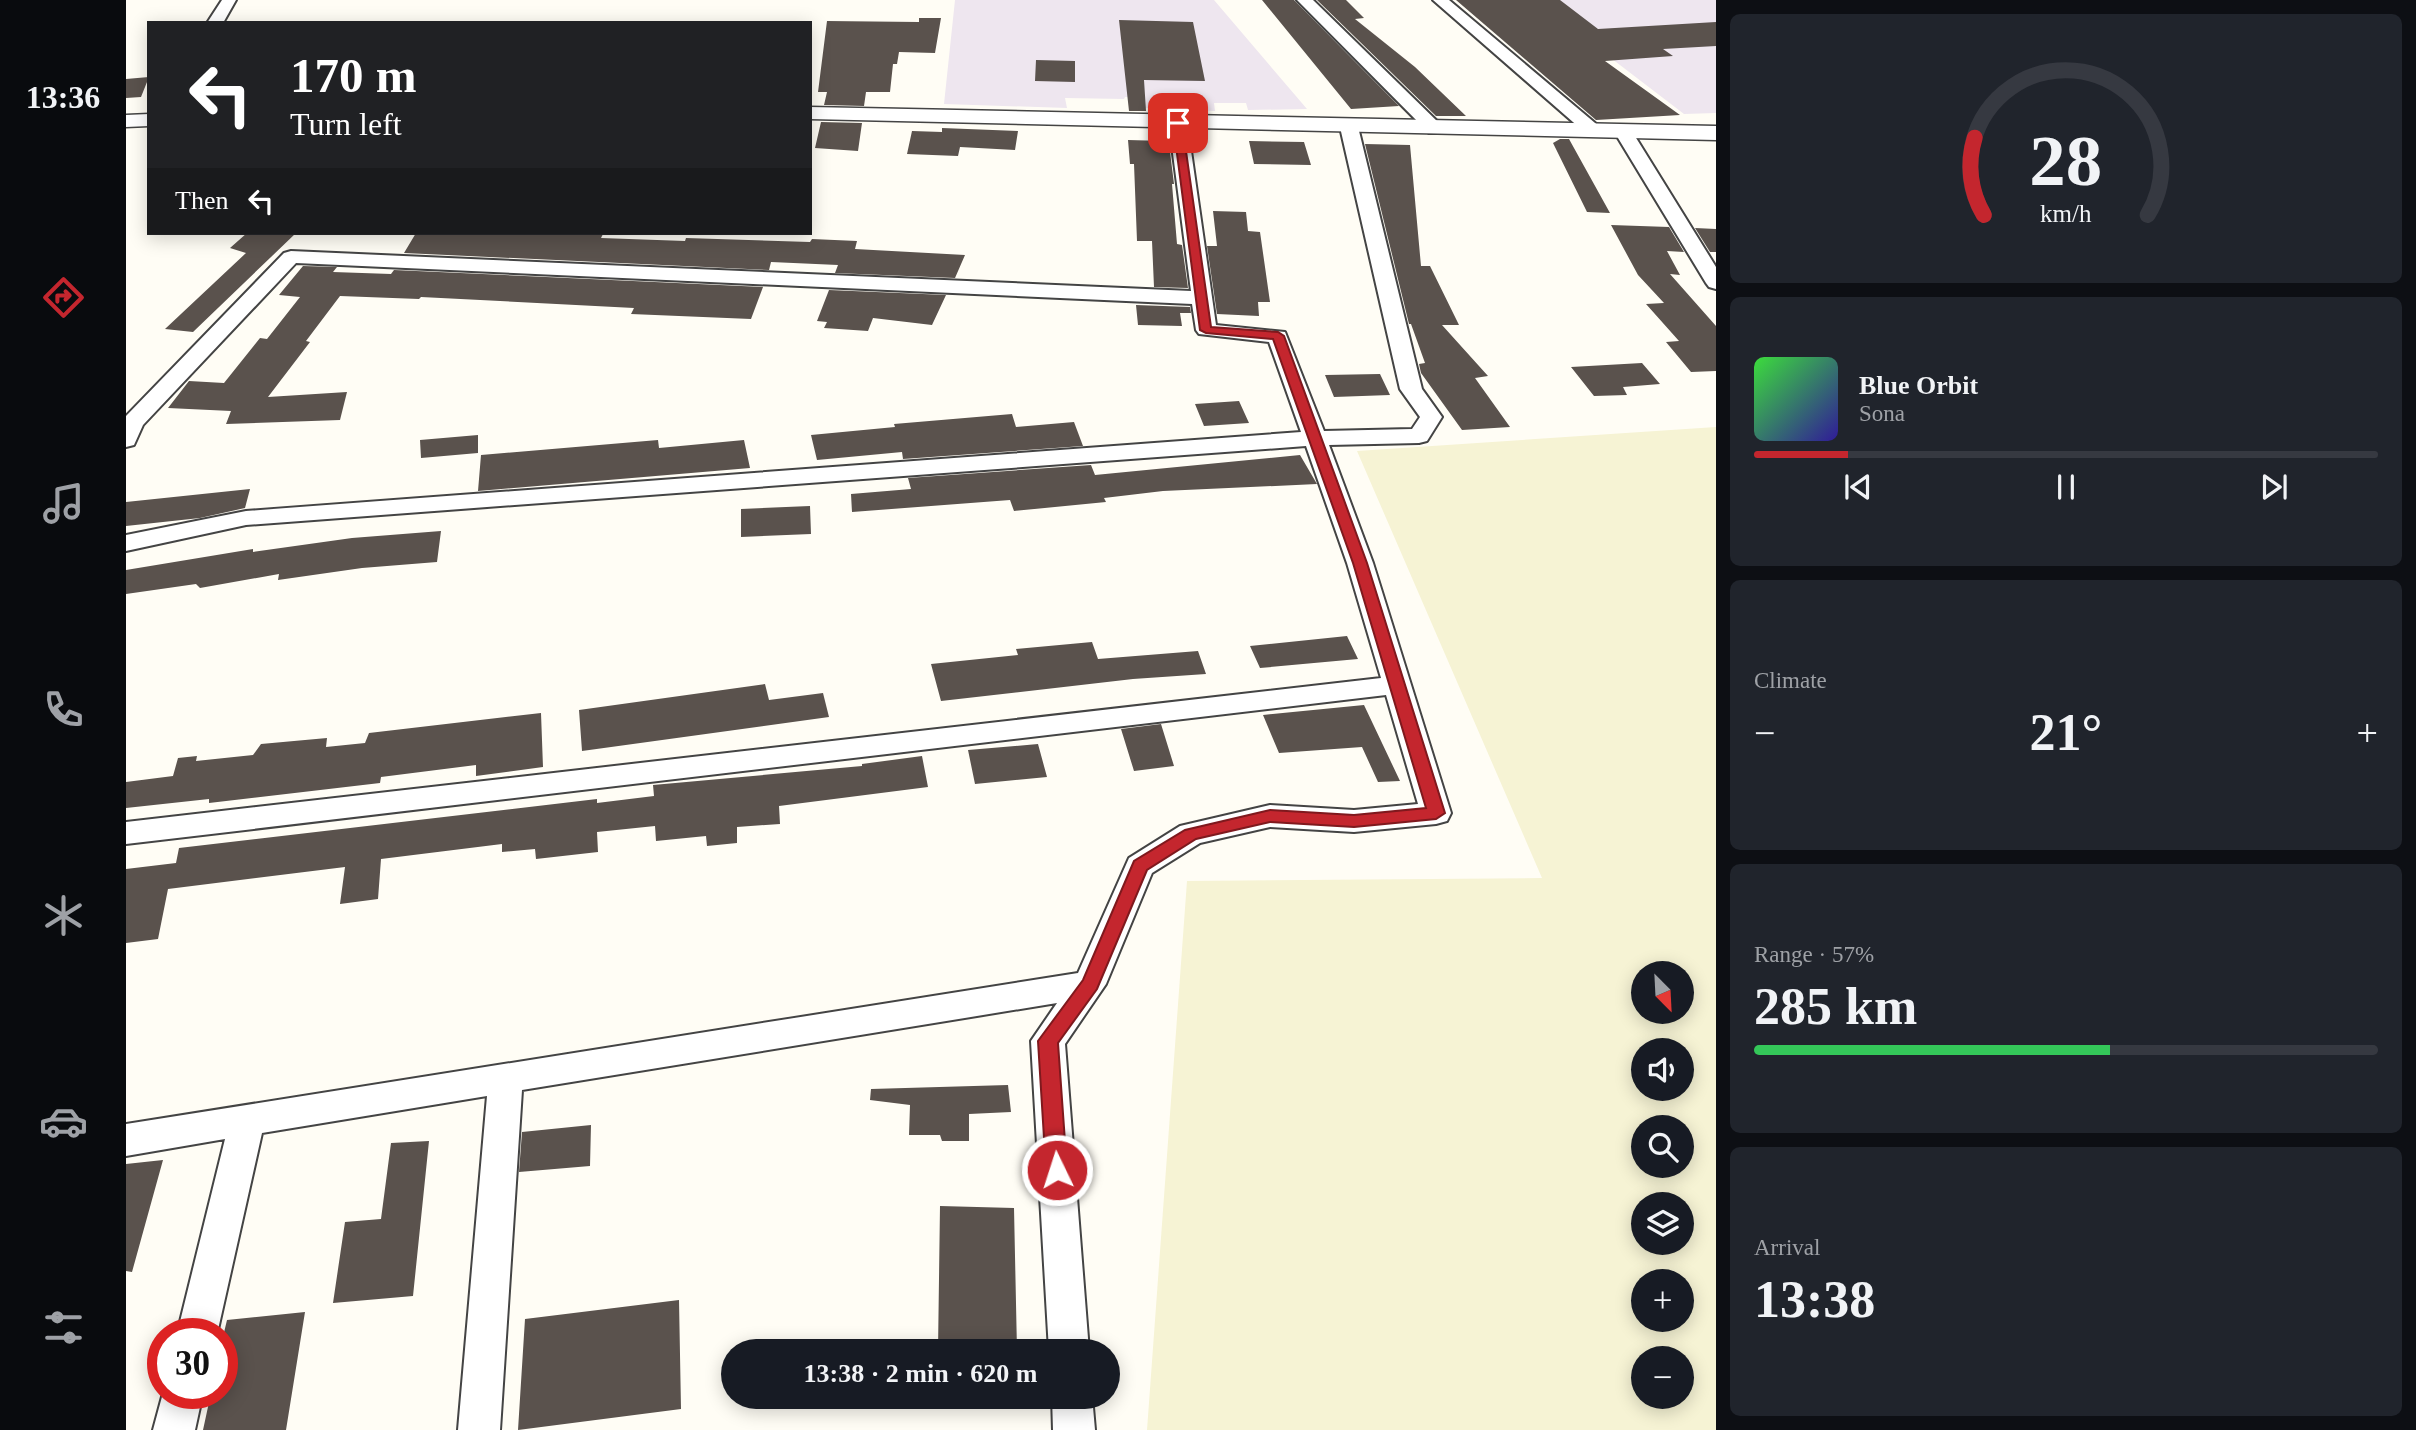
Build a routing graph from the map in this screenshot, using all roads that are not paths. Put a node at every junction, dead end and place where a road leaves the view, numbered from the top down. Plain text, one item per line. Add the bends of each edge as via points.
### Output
1 (229, 0) edge
2 (1304, 0) edge
3 (1440, 0) edge
4 (216, 21) edge
5 (812, 113) edge
6 (147, 120) edge
7 (126, 121) edge
8 (1178, 123) junction
9 (1349, 127) junction
10 (1435, 129) junction
11 (1595, 132) junction
12 (1624, 132) junction
13 (1716, 133) edge
14 (1716, 283) edge
15 (1202, 298) junction
16 (1315, 438) junction
17 (126, 440) edge
18 (126, 543) edge
19 (1397, 685) junction
20 (126, 833) edge
21 (1090, 984) junction
22 (506, 1078) junction
23 (247, 1120) junction
24 (126, 1140) edge
25 (201, 1318) edge
26 (1068, 1339) edge
27 (179, 1409) edge
28 (1073, 1409) edge
29 (174, 1430) edge
30 (479, 1430) edge
31 (1074, 1430) edge

1 - 4 street
2 - 10 street
3 - 11 street
5 - 8 street
6 - 7 street
8 - 9 street
8 - 15 street
9 - 10 street
9 - 16 street via 1411,389 1431,417 1419,436
10 - 11 street
11 - 12 street
12 - 13 street
12 - 14 street
15 - 16 street via 1206,330 1278,336
15 - 17 street via 291,257 132,423
16 - 18 street via 246,519
16 - 19 street
19 - 20 street
19 - 21 street via 1436,813 1354,821 1270,816 1191,834 1140,866
21 - 22 street
21 - 26 street via 1048,1041
22 - 23 street
22 - 30 street
23 - 24 street
23 - 25 street
27 - 29 street
28 - 31 street

